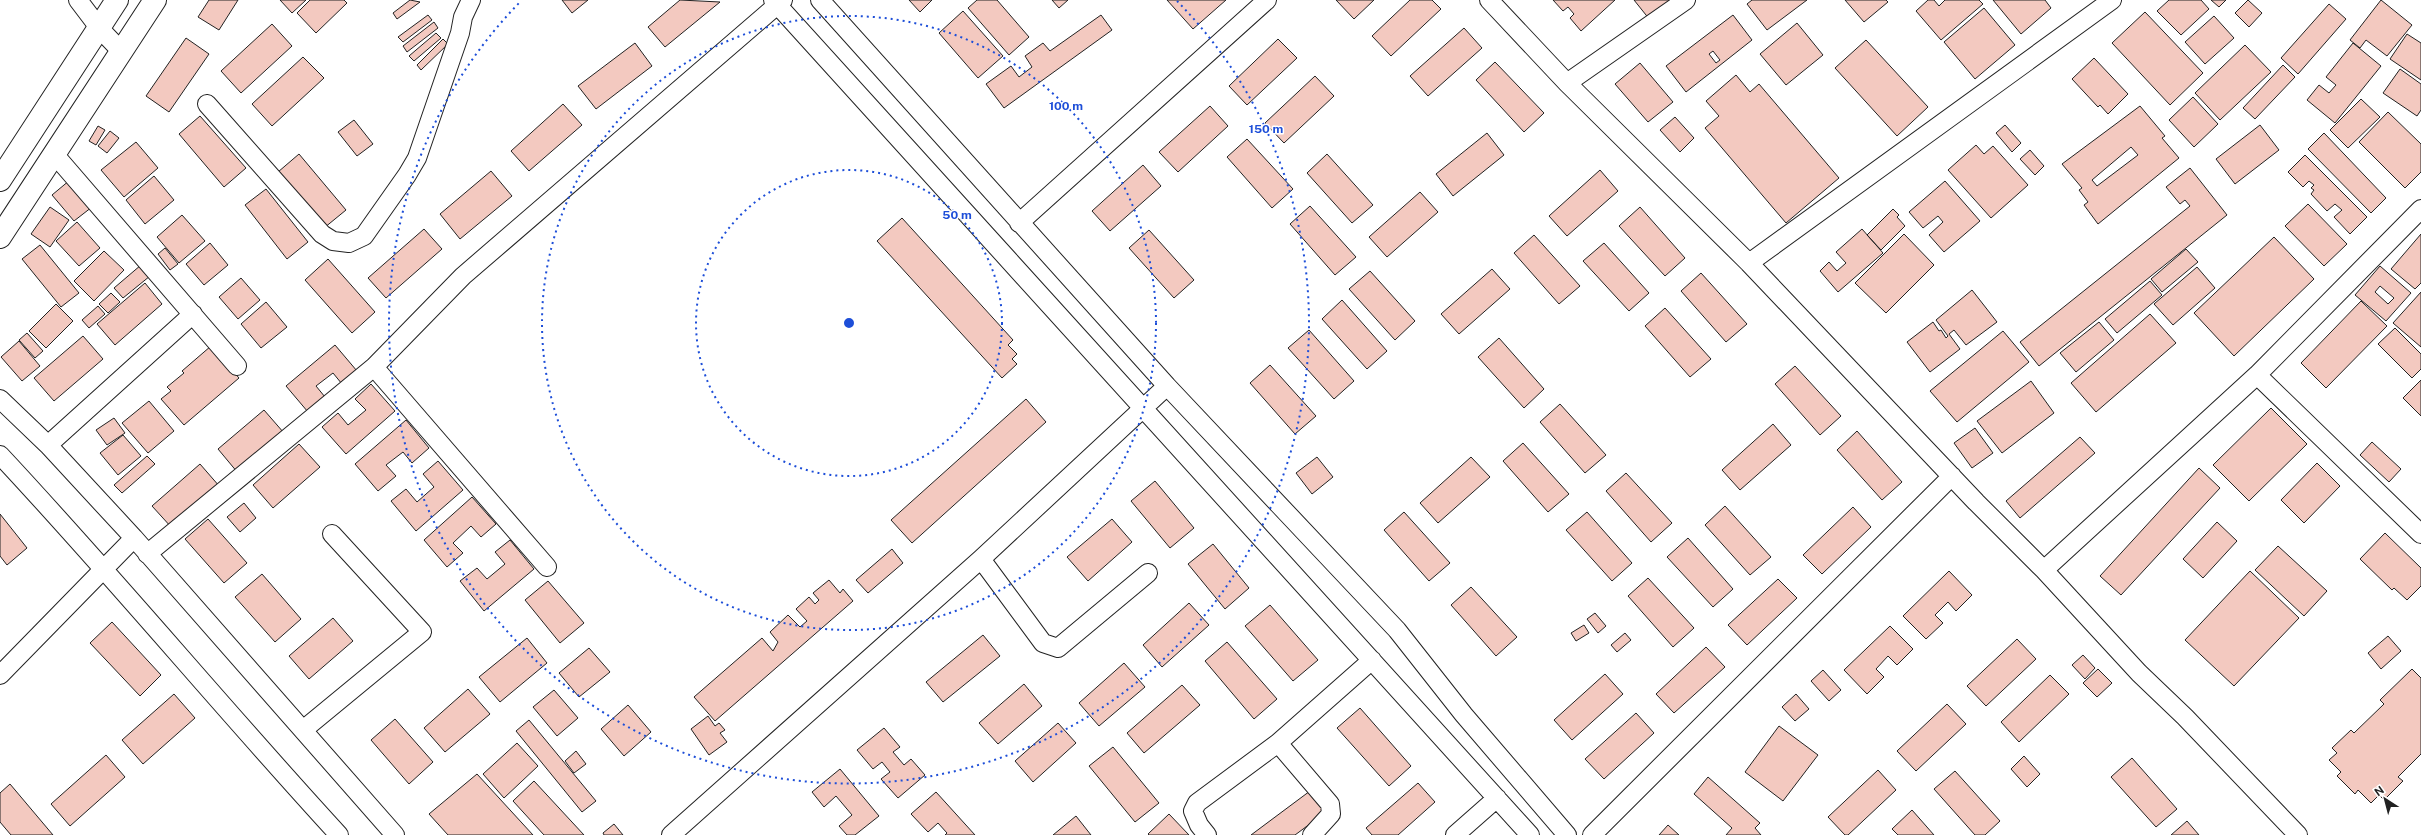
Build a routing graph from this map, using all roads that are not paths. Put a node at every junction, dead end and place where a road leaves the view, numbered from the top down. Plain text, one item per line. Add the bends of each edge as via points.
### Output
1 (78, 0) edge
2 (117, 0) edge
3 (155, 0) edge
4 (472, 0) edge
5 (820, 0) edge
6 (1267, 0) edge
7 (1489, 0) edge
8 (1686, 0) edge
9 (2112, 0) edge
10 (778, 2) edge
11 (100, 29) junction
12 (122, 52) junction
13 (1568, 83) junction
14 (207, 104) dead end
15 (56, 155) junction
16 (0, 180) edge
17 (2421, 209) edge
18 (1019, 223) junction
19 (0, 238) edge
20 (1749, 263) junction
21 (193, 314) junction
22 (237, 366) dead end
23 (374, 366) junction
24 (2257, 375) junction
25 (1167, 386) junction
26 (0, 400) edge
27 (1145, 409) junction
28 (48, 445) junction
29 (0, 455) edge
30 (1952, 476) junction
31 (332, 534) dead end
32 (2421, 534) edge
33 (134, 538) junction
34 (147, 554) junction
35 (981, 559) junction
36 (547, 566) dead end
37 (103, 569) junction
38 (2044, 570) junction
39 (1148, 573) dead end
40 (1372, 660) junction
41 (0, 675) edge
42 (303, 730) junction
43 (1278, 743) junction
44 (1497, 798) junction
45 (339, 835) edge
46 (395, 835) edge
47 (671, 835) edge
48 (1207, 835) edge
49 (1312, 835) edge
50 (1455, 835) edge
51 (1530, 835) edge
52 (1567, 835) edge
53 (1592, 835) edge
54 (2298, 835) edge

1 - 11 street
2 - 11 main road
3 - 12 main road
4 - 14 street via 463,17 455,48 416,158 364,236 350,243 333,241 322,234
5 - 18 street
6 - 18 street
7 - 13 street
8 - 13 street
9 - 20 street
10 - 23 street via 463,276
10 - 27 street
11 - 12 street
11 - 16 main road
12 - 15 main road
13 - 20 street
15 - 19 main road
15 - 21 street
17 - 24 street
18 - 25 street
20 - 30 street
21 - 22 street
21 - 28 street
23 - 34 street
23 - 36 street
24 - 32 street
24 - 38 street
25 - 27 street
25 - 52 street via 1396,630
26 - 28 street
27 - 35 street
27 - 40 street
28 - 33 street
29 - 37 street
30 - 38 street
30 - 53 street
31 - 42 street via 422,632
33 - 34 street
33 - 37 street
34 - 42 street
35 - 39 street via 1043,643 1058,648
35 - 47 street
37 - 41 street
37 - 45 street via 252,741
38 - 54 street via 2139,673 2185,717
40 - 43 street
40 - 44 street
42 - 46 street
43 - 48 street via 1197,803 1193,811 1199,826
43 - 49 street via 1330,804 1331,814
44 - 50 street
44 - 51 street

